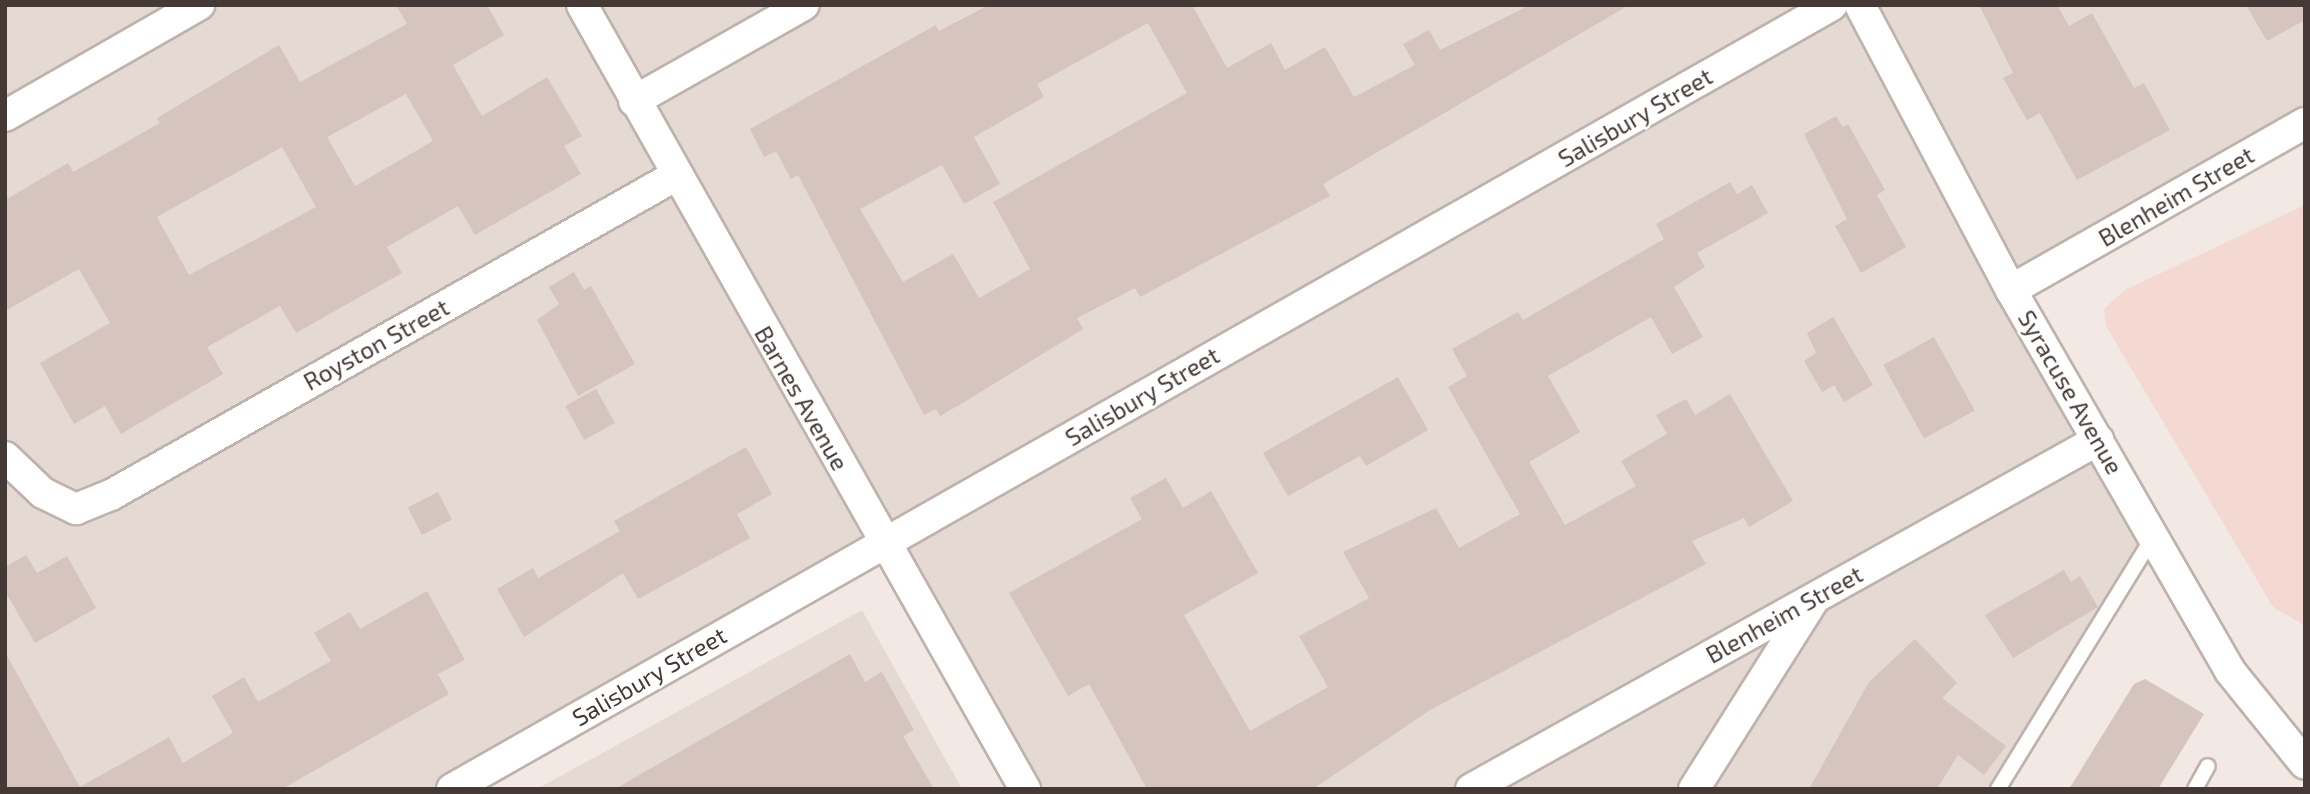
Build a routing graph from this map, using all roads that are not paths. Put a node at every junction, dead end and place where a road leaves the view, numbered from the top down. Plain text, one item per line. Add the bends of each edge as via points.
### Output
1 (199, 5) edge
2 (582, 5) edge
3 (804, 5) edge
4 (1832, 5) edge
5 (1860, 5) edge
6 (635, 101) junction
7 (5, 116) edge
8 (2305, 123) edge
9 (675, 176) junction
10 (2011, 290) junction
11 (2098, 440) junction
12 (5, 457) edge
13 (2155, 534) junction
14 (885, 541) junction
15 (1816, 596) junction
16 (2305, 764) edge
17 (2208, 766) dead end
18 (452, 789) edge
19 (1025, 789) edge
20 (1471, 789) edge
21 (1694, 789) edge
22 (1998, 789) edge
23 (2195, 789) edge

1 - 7 street
2 - 6 street, Barnes Avenue
3 - 6 street
4 - 14 street, Salisbury Street
5 - 10 street, Syracuse Avenue
6 - 9 street, Barnes Avenue
8 - 10 street, Blenheim Street
9 - 12 street, Royston Street via 76,509 43,493
9 - 14 street, Barnes Avenue
10 - 11 street, Syracuse Avenue
11 - 13 street, Syracuse Avenue
11 - 15 street, Blenheim Street
13 - 16 street, Syracuse Avenue via 2230,671
13 - 22 lane
14 - 18 street, Salisbury Street
14 - 19 street, Barnes Avenue
15 - 20 street, Blenheim Street
15 - 21 street
17 - 23 lane

